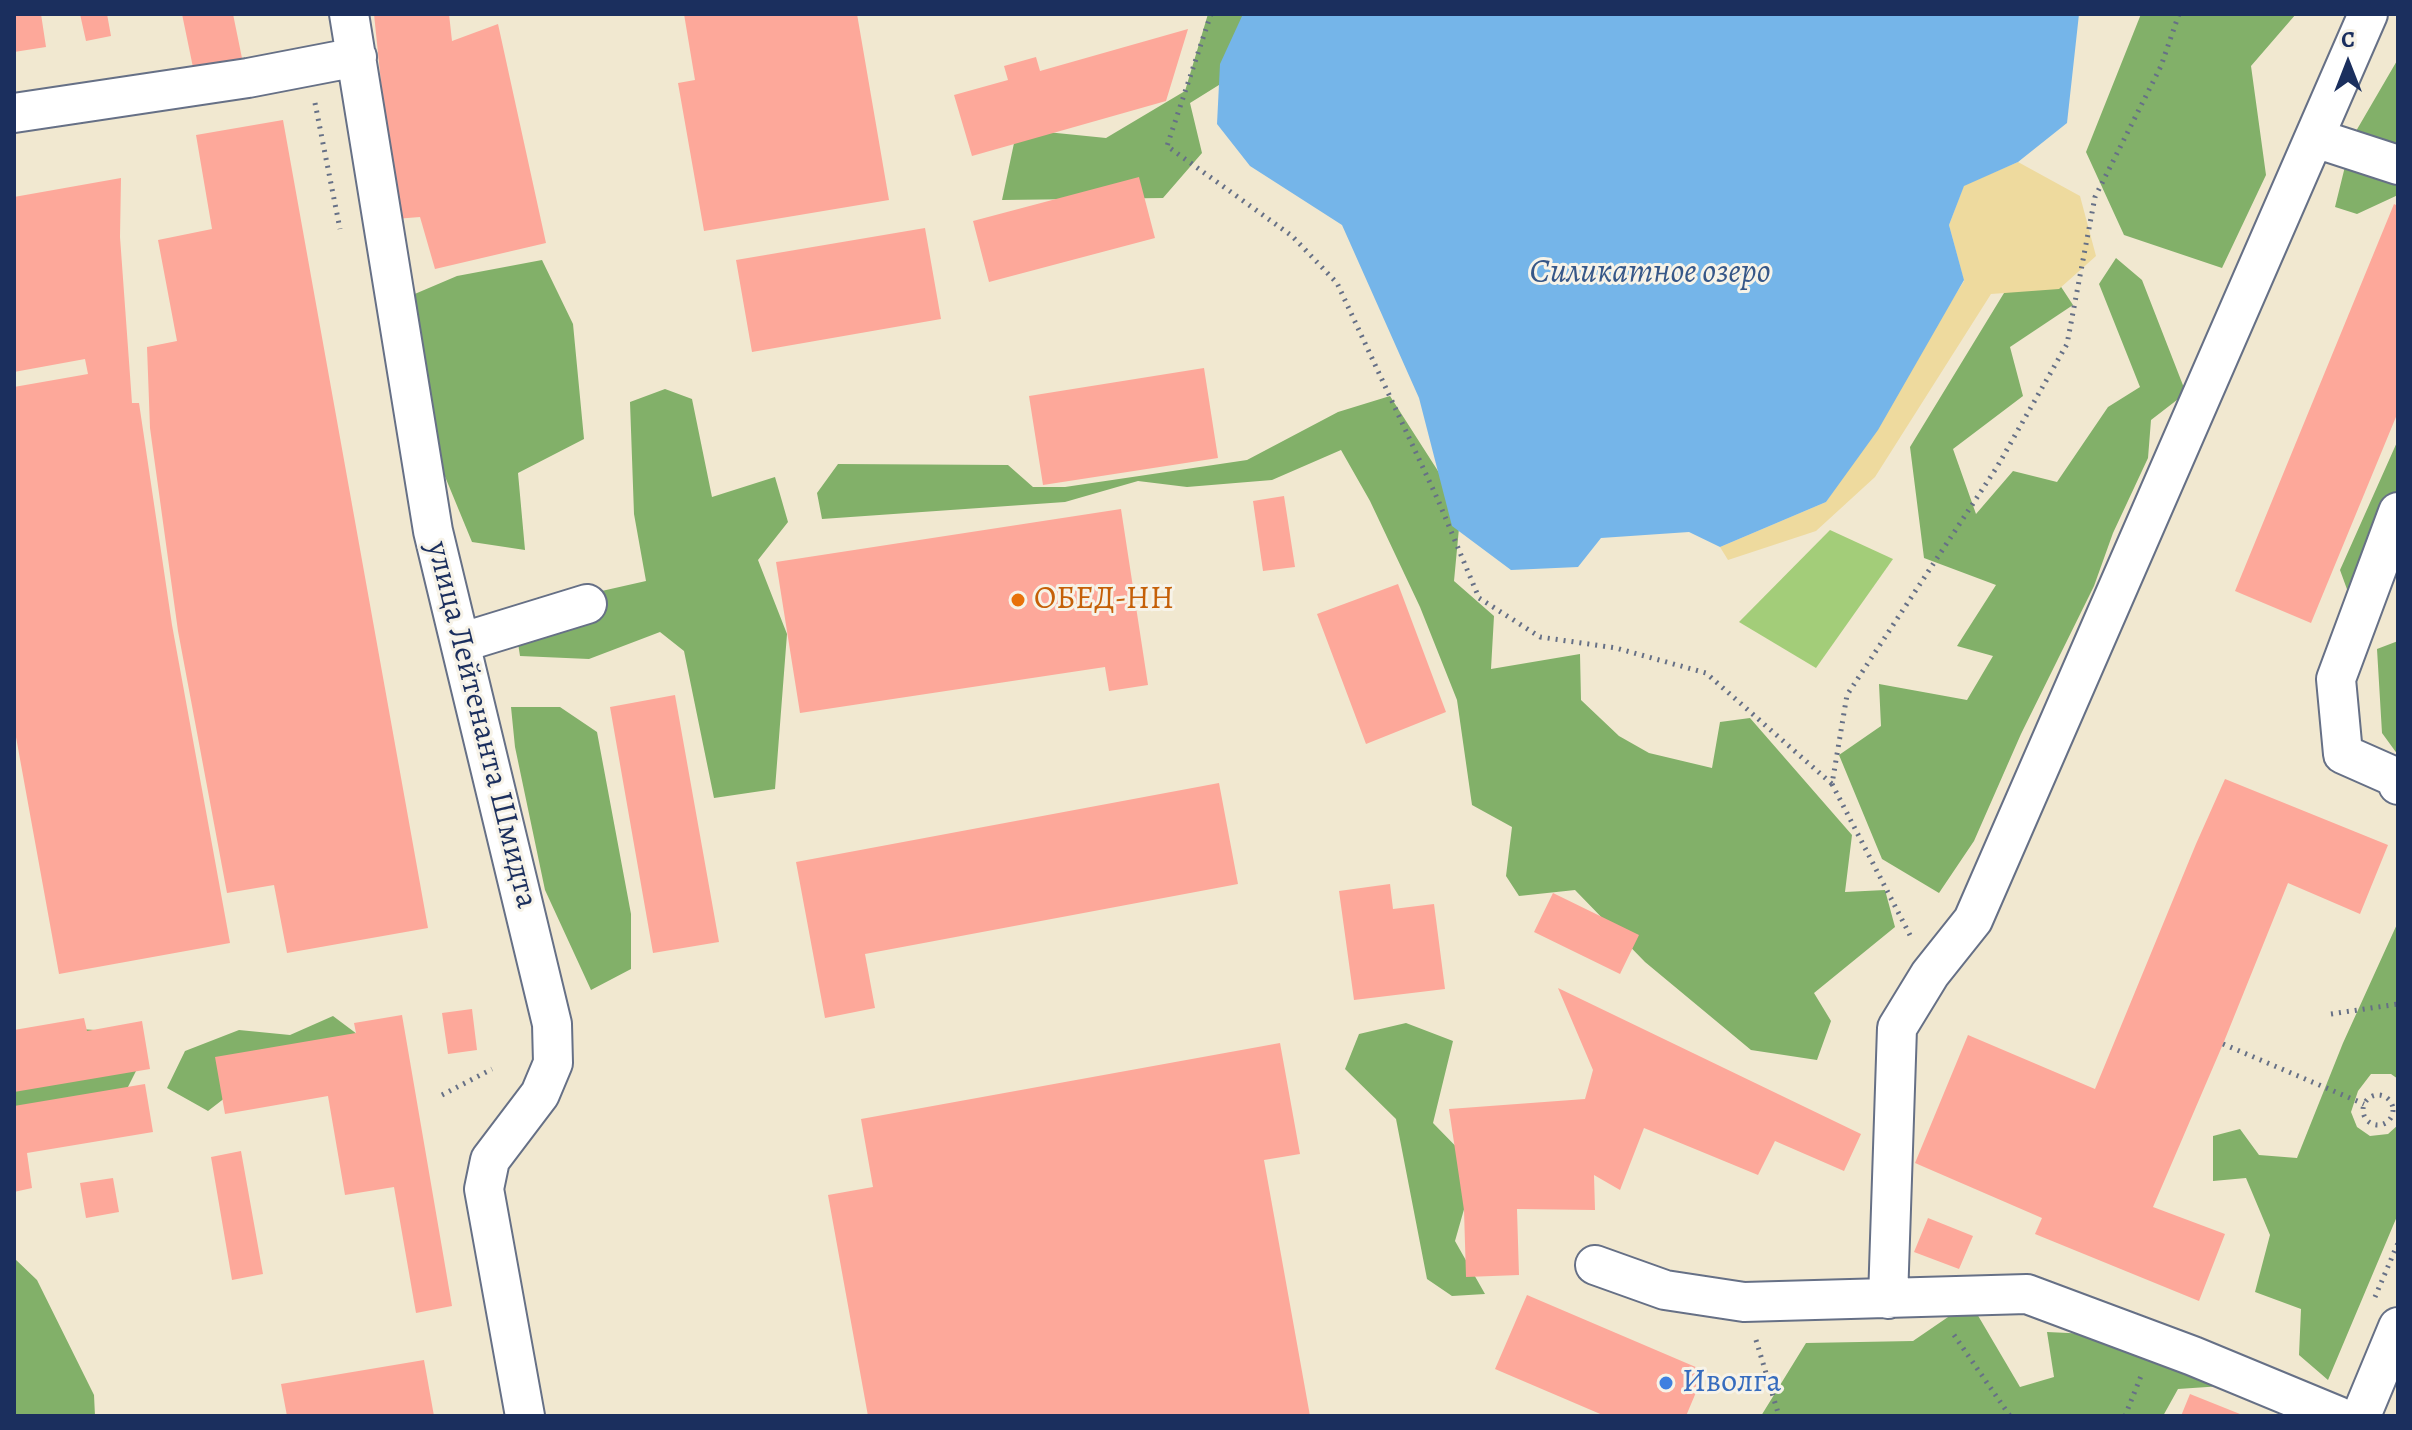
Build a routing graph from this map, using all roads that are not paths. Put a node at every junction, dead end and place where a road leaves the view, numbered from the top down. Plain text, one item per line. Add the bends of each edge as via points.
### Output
1 (349, 14) edge
2 (2368, 14) edge
3 (357, 57) junction
4 (14, 113) edge
5 (2315, 138) junction
6 (2398, 165) edge
7 (2398, 512) edge
8 (587, 604) dead end
9 (460, 643) junction
10 (2397, 778) edge
11 (1595, 1265) dead end
12 (1888, 1299) junction
13 (2398, 1327) edge
14 (525, 1416) edge
15 (2338, 1416) edge
16 (2361, 1416) edge

1 - 3 street, улица Лейтенанта Шмидта
2 - 5 street
3 - 4 street
3 - 9 street, улица Лейтенанта Шмидта via 433,531
5 - 6 street
5 - 12 street via 1973,920 1930,974 1897,1028
7 - 10 street via 2336,679 2343,754
8 - 9 street
9 - 14 street, улица Лейтенанта Шмидта via 552,1024 553,1063 545,1084 490,1160 484,1189
11 - 12 street via 1665,1290 1744,1302
12 - 15 street via 2027,1294
13 - 16 street

